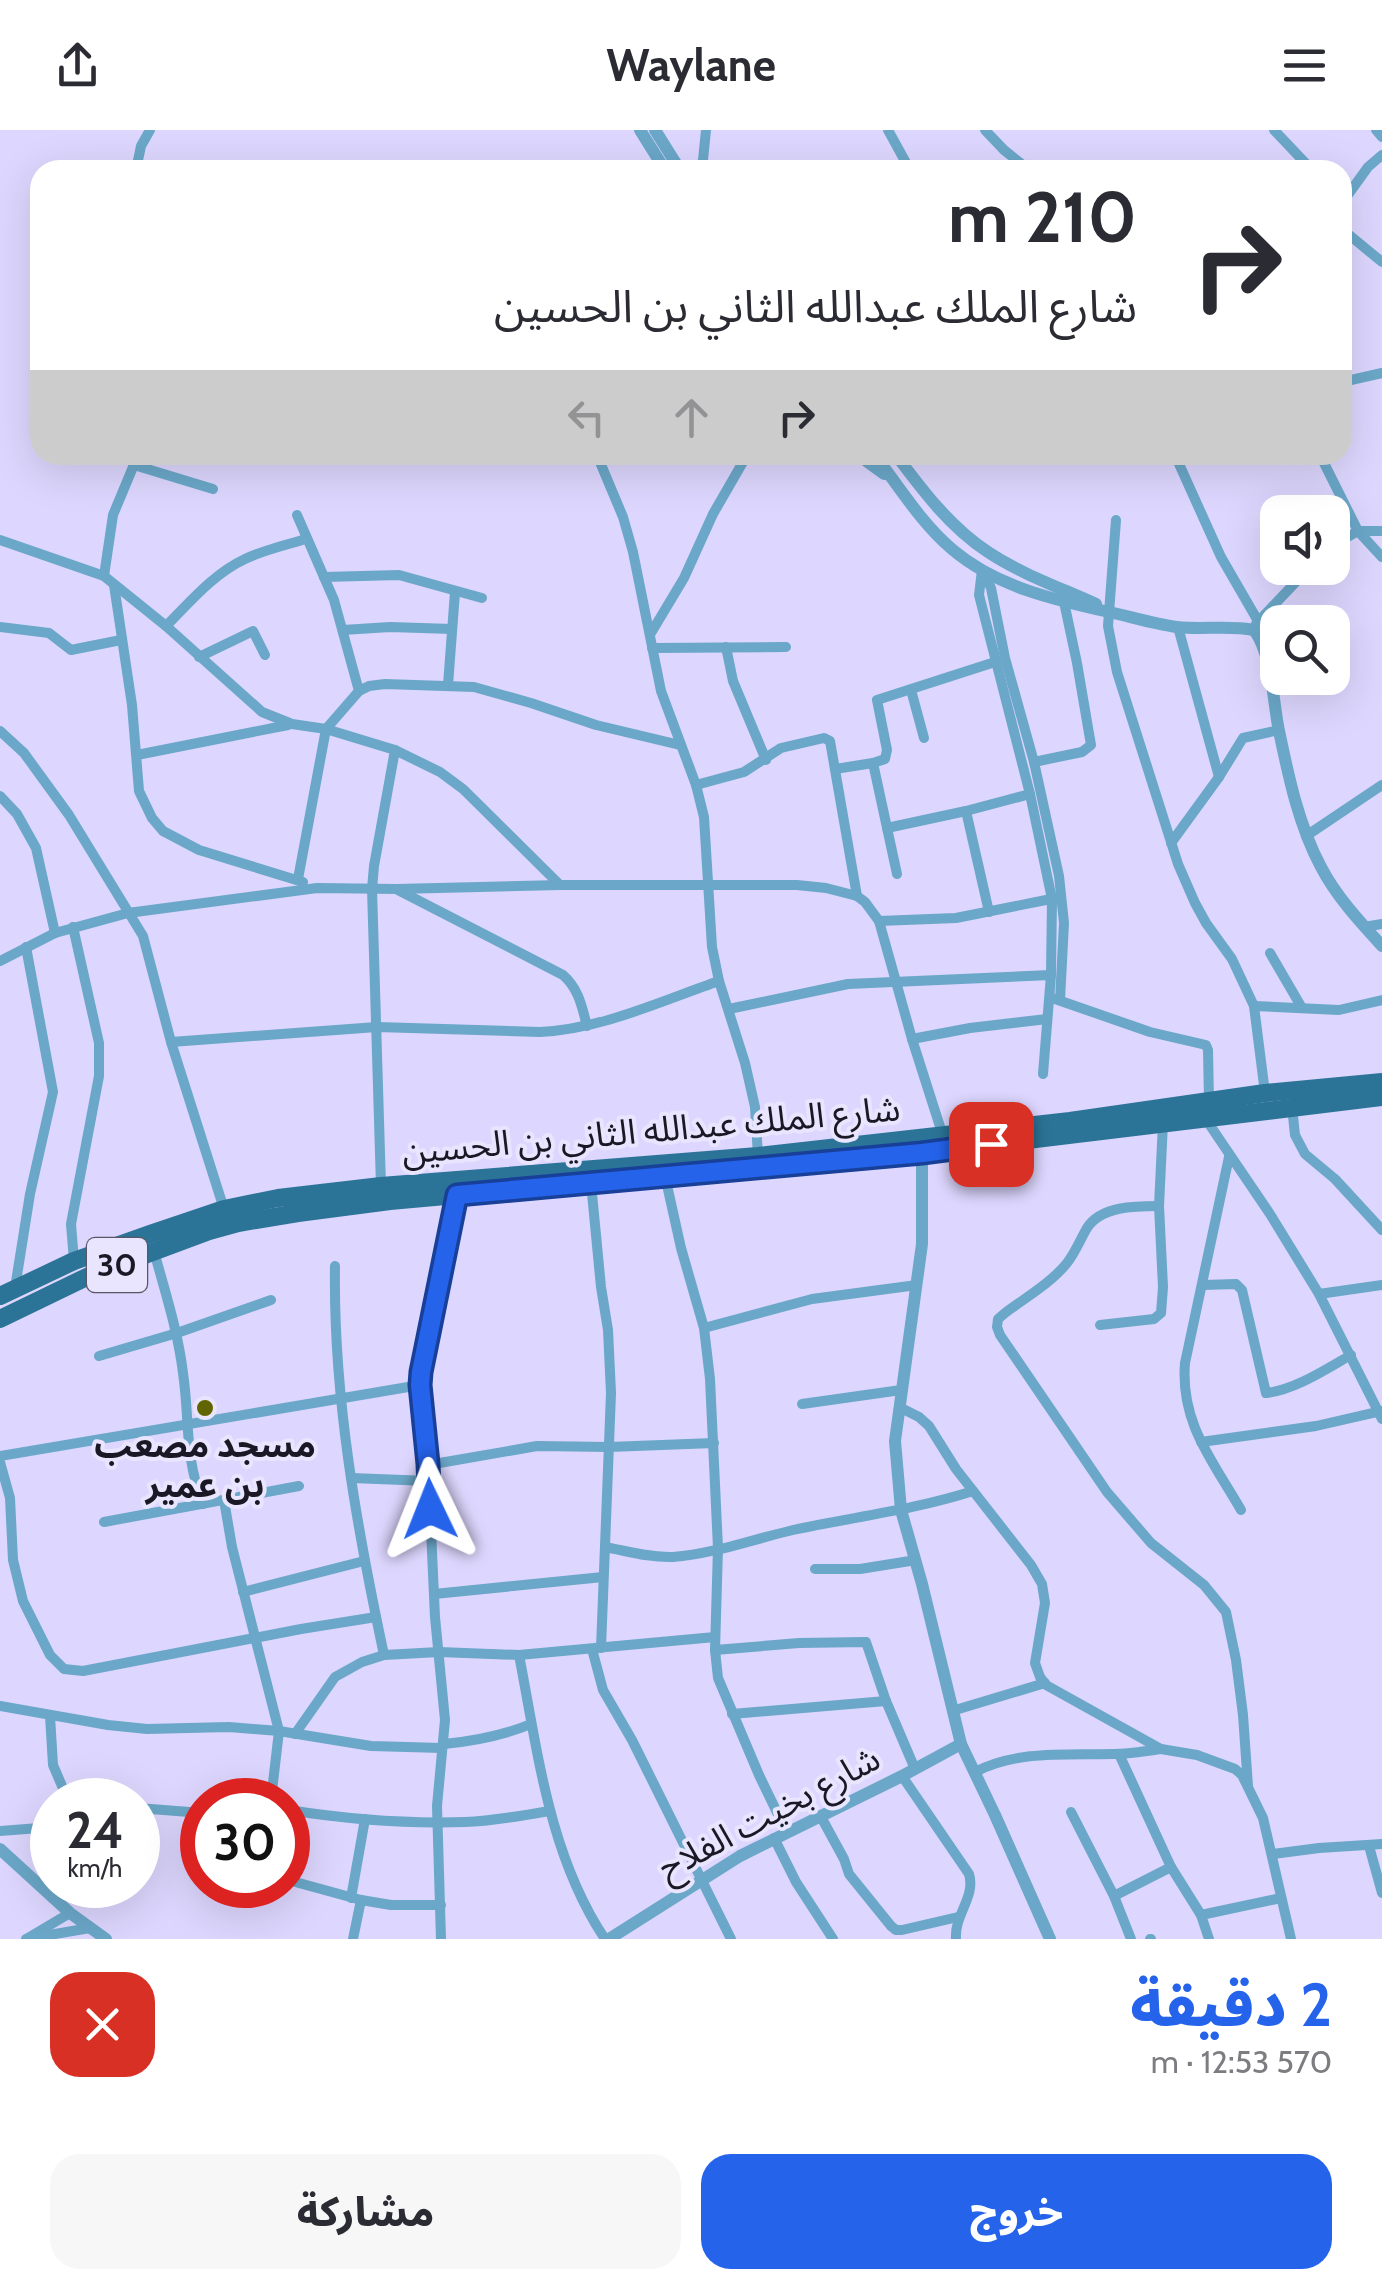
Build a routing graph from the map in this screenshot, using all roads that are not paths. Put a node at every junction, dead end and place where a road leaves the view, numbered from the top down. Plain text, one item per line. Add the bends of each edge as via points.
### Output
1 (150, 130) edge
2 (640, 130) edge
3 (655, 130) edge
4 (706, 130) edge
5 (888, 130) edge
6 (985, 130) edge
7 (1274, 130) edge
8 (1376, 130) edge
9 (1382, 137) edge
10 (1382, 155) edge
11 (138, 160) edge
12 (658, 160) edge
13 (674, 160) edge
14 (703, 160) edge
15 (904, 160) edge
16 (1016, 160) edge
17 (1302, 160) edge
18 (1352, 190) edge
19 (1352, 237) edge
20 (1382, 262) edge
21 (1382, 373) edge
22 (1352, 380) edge
23 (134, 465) edge
24 (150, 465) edge
25 (601, 465) edge
26 (745, 465) edge
27 (872, 465) edge
28 (882, 465) edge
29 (904, 465) edge
30 (1180, 465) edge
31 (1325, 465) edge
32 (896, 483) junction
33 (213, 488) dead end
34 (298, 515) dead end
35 (1116, 520) dead end
36 (1358, 531) junction
37 (1382, 531) edge
38 (1350, 536) edge
39 (306, 539) junction
40 (0, 540) edge
41 (989, 553) junction
42 (1382, 558) edge
43 (982, 570) junction
44 (104, 576) junction
45 (324, 576) junction
46 (114, 585) junction
47 (1293, 585) edge
48 (455, 592) junction
49 (1064, 596) junction
50 (482, 598) dead end
51 (1113, 612) junction
52 (1256, 625) junction
53 (166, 626) junction
54 (0, 627) edge
55 (1178, 627) junction
56 (452, 629) junction
57 (343, 630) junction
58 (650, 634) junction
59 (121, 640) junction
60 (726, 647) junction
61 (652, 648) junction
62 (786, 648) dead end
63 (265, 655) dead end
64 (199, 657) junction
65 (995, 662) junction
66 (448, 684) junction
67 (912, 690) junction
68 (360, 692) junction
69 (292, 724) junction
70 (326, 729) junction
71 (1279, 730) junction
72 (0, 731) edge
73 (924, 738) dead end
74 (680, 745) junction
75 (395, 750) junction
76 (137, 755) junction
77 (766, 760) junction
78 (1034, 762) junction
79 (873, 763) junction
80 (835, 769) junction
81 (1219, 776) junction
82 (696, 785) junction
83 (1382, 785) edge
84 (1030, 794) junction
85 (0, 796) edge
86 (966, 811) junction
87 (887, 828) junction
88 (1306, 836) junction
89 (1170, 843) junction
90 (896, 874) dead end
91 (298, 879) junction
92 (560, 885) junction
93 (709, 886) junction
94 (317, 888) junction
95 (372, 888) junction
96 (397, 889) junction
97 (857, 896) junction
98 (1057, 898) junction
99 (989, 912) junction
100 (128, 913) junction
101 (879, 921) junction
102 (1382, 924) edge
103 (73, 927) junction
104 (1364, 927) junction
105 (56, 933) junction
106 (1382, 946) edge
107 (26, 947) junction
108 (1270, 953) dead end
109 (0, 961) edge
110 (1051, 975) junction
111 (719, 980) junction
112 (894, 982) junction
113 (1054, 998) junction
114 (1382, 1000) edge
115 (1254, 1006) junction
116 (1302, 1008) junction
117 (729, 1009) junction
118 (1047, 1019) junction
119 (588, 1026) junction
120 (377, 1027) junction
121 (912, 1039) junction
122 (171, 1042) junction
123 (1043, 1074) dead end
124 (1382, 1082) edge
125 (1264, 1093) junction
126 (1382, 1097) edge
127 (1292, 1107) junction
128 (1207, 1109) junction
129 (1163, 1122) junction
130 (943, 1136) junction
131 (922, 1153) junction
132 (758, 1156) junction
133 (1230, 1157) junction
134 (665, 1176) junction
135 (525, 1183) junction
136 (591, 1183) junction
137 (381, 1186) junction
138 (486, 1186) junction
139 (457, 1195) junction
140 (1159, 1206) junction
141 (224, 1209) junction
142 (1382, 1230) edge
143 (154, 1251) junction
144 (74, 1261) junction
145 (335, 1266) dead end
146 (1203, 1284) junction
147 (917, 1285) junction
148 (1382, 1286) edge
149 (8, 1292) edge
150 (1319, 1294) junction
151 (271, 1300) dead end
152 (0, 1319) edge
153 (1100, 1325) dead end
154 (704, 1328) junction
155 (177, 1333) junction
156 (1352, 1355) junction
157 (99, 1356) dead end
158 (420, 1385) junction
159 (900, 1390) junction
160 (342, 1398) junction
161 (802, 1404) dead end
162 (899, 1407) junction
163 (1380, 1414) edge
164 (187, 1424) junction
165 (1201, 1442) junction
166 (714, 1443) junction
167 (609, 1447) junction
168 (0, 1459) edge
169 (428, 1464) junction
170 (351, 1478) junction
171 (429, 1481) junction
172 (298, 1486) dead end
173 (973, 1491) junction
174 (224, 1500) junction
175 (203, 1504) junction
176 (901, 1510) junction
177 (1241, 1510) dead end
178 (104, 1522) dead end
179 (605, 1547) junction
180 (718, 1548) junction
181 (916, 1560) junction
182 (364, 1561) junction
183 (814, 1570) dead end
184 (602, 1577) junction
185 (244, 1592) junction
186 (434, 1594) junction
187 (376, 1617) junction
188 (256, 1638) junction
189 (715, 1644) junction
190 (597, 1648) junction
191 (439, 1652) junction
192 (384, 1656) junction
193 (518, 1656) junction
194 (1045, 1683) junction
195 (886, 1702) junction
196 (0, 1706) edge
197 (952, 1710) junction
198 (732, 1714) junction
199 (50, 1716) junction
200 (531, 1724) junction
201 (279, 1731) junction
202 (295, 1734) junction
203 (960, 1744) junction
204 (443, 1746) junction
205 (1160, 1748) junction
206 (1119, 1754) junction
207 (975, 1772) junction
208 (908, 1773) junction
209 (59, 1778) edge
210 (274, 1778) edge
211 (1248, 1786) junction
212 (549, 1812) junction
213 (1071, 1812) dead end
214 (310, 1813) edge
215 (820, 1816) junction
216 (365, 1819) junction
217 (439, 1822) junction
218 (30, 1828) edge
219 (0, 1830) edge
220 (780, 1834) junction
221 (1376, 1845) edge
222 (0, 1849) edge
223 (1273, 1854) junction
224 (1170, 1866) junction
225 (701, 1878) junction
226 (310, 1886) edge
227 (1382, 1893) edge
228 (1114, 1896) junction
229 (1281, 1898) junction
230 (356, 1899) junction
231 (441, 1905) junction
232 (70, 1913) junction
233 (1201, 1915) junction
234 (958, 1917) junction
235 (90, 1928) junction
236 (610, 1938) edge
237 (26, 1939) edge
238 (106, 1939) edge
239 (353, 1939) edge
240 (441, 1939) edge
241 (731, 1939) edge
242 (833, 1939) edge
243 (956, 1939) edge
244 (1050, 1939) edge
245 (1131, 1939) edge
246 (1209, 1939) edge
247 (1291, 1939) edge

1 - 11 street
2 - 12 street
3 - 13 street
4 - 14 street
5 - 15 street
6 - 16 street
7 - 17 street
8 - 9 street
10 - 18 street
19 - 20 street
21 - 22 street
23 - 44 street via 112,515
24 - 33 street
25 - 58 street via 623,516
26 - 58 street
27 - 32 street
28 - 32 street
29 - 41 street via 946,516
30 - 52 street
31 - 36 street
32 - 43 street via 945,542
34 - 39 street
35 - 51 street
36 - 37 street
36 - 38 street
36 - 42 street
39 - 45 street
39 - 53 street via 229,568
40 - 44 street
41 - 43 street
41 - 49 street
43 - 49 street via 1015,586
43 - 65 street via 980,594
43 - 78 street
44 - 46 street
45 - 48 street via 399,575
45 - 57 street
46 - 53 street
46 - 59 street
47 - 52 street
48 - 50 street
48 - 56 street
49 - 51 street
49 - 78 street via 1091,745
51 - 55 street
51 - 89 street via 1108,632 1117,672
52 - 55 street
52 - 71 street
53 - 64 street
54 - 59 street via 49,633 71,650
55 - 81 street
56 - 57 street
56 - 66 street
57 - 68 street
58 - 61 street
59 - 76 street
60 - 61 street
60 - 62 street
60 - 77 street via 732,681
61 - 74 street
63 - 64 street via 250,631
64 - 69 street via 262,712
65 - 67 street
65 - 84 street
66 - 68 street via 385,684
66 - 74 street
67 - 73 street
67 - 79 street via 877,700 887,750
68 - 70 street
69 - 70 street
69 - 76 street
70 - 75 street
70 - 91 street
71 - 81 street via 1244,738
71 - 88 street
72 - 100 street via 69,814
74 - 82 street
75 - 92 street via 463,789
75 - 95 street
76 - 91 street via 143,802 164,832 216,856
77 - 80 street via 781,748 824,738 832,743
77 - 82 street
78 - 98 street
79 - 80 street
79 - 87 street
80 - 97 street
81 - 89 street
82 - 93 street
83 - 88 street
84 - 86 street
84 - 98 street
85 - 105 street via 36,848
86 - 87 street
86 - 99 street
87 - 90 street
88 - 104 street
89 - 115 street via 1195,903
91 - 94 street
92 - 93 street
92 - 96 street
93 - 97 street via 797,885
93 - 111 street
94 - 95 street
94 - 100 street
95 - 96 street
95 - 120 street
96 - 119 street via 563,975 578,992
97 - 101 street
98 - 99 street
98 - 110 street
98 - 113 street via 1064,924
99 - 101 street
100 - 103 street
100 - 122 street via 146,942
101 - 112 street
102 - 104 street
103 - 105 street
103 - 144 street via 100,1060 72,1224
104 - 106 street
105 - 107 street
107 - 109 street
107 - 149 street via 53,1092
108 - 116 street
110 - 112 street
110 - 113 street
111 - 117 street
111 - 119 street
112 - 117 street via 822,988
112 - 121 street
113 - 118 street
113 - 128 street via 1206,1045
114 - 116 street via 1339,1010
115 - 116 street
115 - 125 street
117 - 132 street via 750,1086
118 - 121 street
118 - 123 street
119 - 120 street via 540,1032
120 - 122 street
120 - 137 street
121 - 130 street
122 - 141 street
124 - 125 main road, شارع الملك عبدالله الثاني بن الحسين / 30
125 - 128 main road, شارع الملك عبدالله الثاني بن الحسين / 30
126 - 127 main road, شارع الملك عبدالله الثاني بن الحسين / 30
127 - 128 main road, شارع الملك عبدالله الثاني بن الحسين / 30
127 - 142 street via 1305,1154
128 - 129 main road, شارع الملك عبدالله الثاني بن الحسين / 30
128 - 130 main road, شارع الملك عبدالله الثاني بن الحسين / 30
128 - 133 street
129 - 131 main road, شارع الملك عبدالله الثاني بن الحسين / 30
129 - 140 street
130 - 132 main road, شارع الملك عبدالله الثاني بن الحسين / 30
131 - 134 main road, شارع الملك عبدالله الثاني بن الحسين / 30
131 - 147 street
132 - 135 main road, شارع الملك عبدالله الثاني بن الحسين / 30
133 - 146 street
133 - 150 street
134 - 136 main road, شارع الملك عبدالله الثاني بن الحسين / 30
134 - 154 street
135 - 136 main road, شارع الملك عبدالله الثاني بن الحسين / 30
135 - 138 main road, شارع الملك عبدالله الثاني بن الحسين / 30
136 - 167 street via 610,1346
137 - 138 main road, شارع الملك عبدالله الثاني بن الحسين / 30
137 - 141 main road, شارع الملك عبدالله الثاني بن الحسين / 30
138 - 139 main road, شارع الملك عبدالله الثاني بن الحسين / 30
139 - 143 main road, شارع الملك عبدالله الثاني بن الحسين / 30 via 253,1220
139 - 158 street
140 - 153 street via 1161,1313
140 - 211 street via 1098,1215 1068,1262 998,1319 998,1327 1107,1492 1226,1612
141 - 144 main road, شارع الملك عبدالله الثاني بن الحسين / 30
143 - 152 main road, شارع الملك عبدالله الثاني بن الحسين / 30
143 - 155 street
144 - 149 main road, شارع الملك عبدالله الثاني بن الحسين / 30
145 - 160 street
146 - 156 street via 1236,1284 1242,1290 1266,1392
146 - 165 street via 1184,1383
147 - 154 street via 812,1299
147 - 159 street
148 - 150 street
150 - 156 street
151 - 155 street
154 - 166 street
155 - 157 street
155 - 164 street
156 - 163 street
158 - 160 street
158 - 169 street
159 - 161 street
159 - 162 street
160 - 164 street
160 - 170 street
162 - 173 street via 930,1426
162 - 176 street via 894,1456
163 - 165 street
164 - 168 street
164 - 175 street
165 - 177 street
166 - 167 street
166 - 180 street
167 - 169 street via 537,1446
167 - 179 street
168 - 188 street via 23,1600 64,1669 83,1671
169 - 171 street
170 - 171 street
170 - 182 street
171 - 186 street
172 - 174 street
173 - 176 street
173 - 194 street via 1042,1584 1035,1663
174 - 175 street
174 - 185 street
175 - 178 street
176 - 180 street
176 - 181 street
179 - 180 street via 672,1557
179 - 184 street
180 - 189 street
181 - 183 street
181 - 197 street
182 - 185 street
182 - 187 street
184 - 186 street
184 - 190 street
185 - 188 street
186 - 191 street
187 - 188 street
187 - 192 street
188 - 201 street
189 - 190 street
189 - 195 street via 864,1640
189 - 198 street via 718,1678
190 - 193 street
190 - 225 street via 603,1690
191 - 192 street
191 - 193 street
191 - 204 street
192 - 202 street via 335,1677
193 - 200 street
194 - 197 street
194 - 205 street
195 - 198 street
195 - 208 street
196 - 199 street
197 - 203 street
198 - 220 street
199 - 201 street via 148,1729
199 - 209 street
200 - 204 street
200 - 212 street
201 - 202 street
201 - 210 street
202 - 204 street via 371,1746
203 - 207 street
203 - 208 street, شارع بخيت الفلاح
204 - 217 street
205 - 206 street
205 - 211 street via 1226,1765
206 - 207 street via 1038,1755
206 - 224 street
207 - 244 street
208 - 215 street, شارع بخيت الفلاح
208 - 234 street via 969,1874 971,1890
211 - 223 street
212 - 217 street
212 - 236 street via 587,1912
213 - 228 street
214 - 216 street
215 - 220 street, شارع بخيت الفلاح
215 - 234 street via 849,1874 891,1926 902,1930
216 - 217 street
216 - 230 street
217 - 231 street
218 - 219 street
220 - 225 street, شارع بخيت الفلاح
220 - 242 street via 802,1892
221 - 223 street
221 - 227 street
222 - 232 street
223 - 229 street
224 - 228 street
224 - 233 street
225 - 236 street, شارع بخيت الفلاح
225 - 241 street
226 - 230 street
228 - 245 street
229 - 233 street
229 - 247 street
230 - 231 street
230 - 239 street
231 - 240 street
232 - 235 street
232 - 237 street
233 - 246 street
234 - 243 street
235 - 237 street
235 - 238 street

